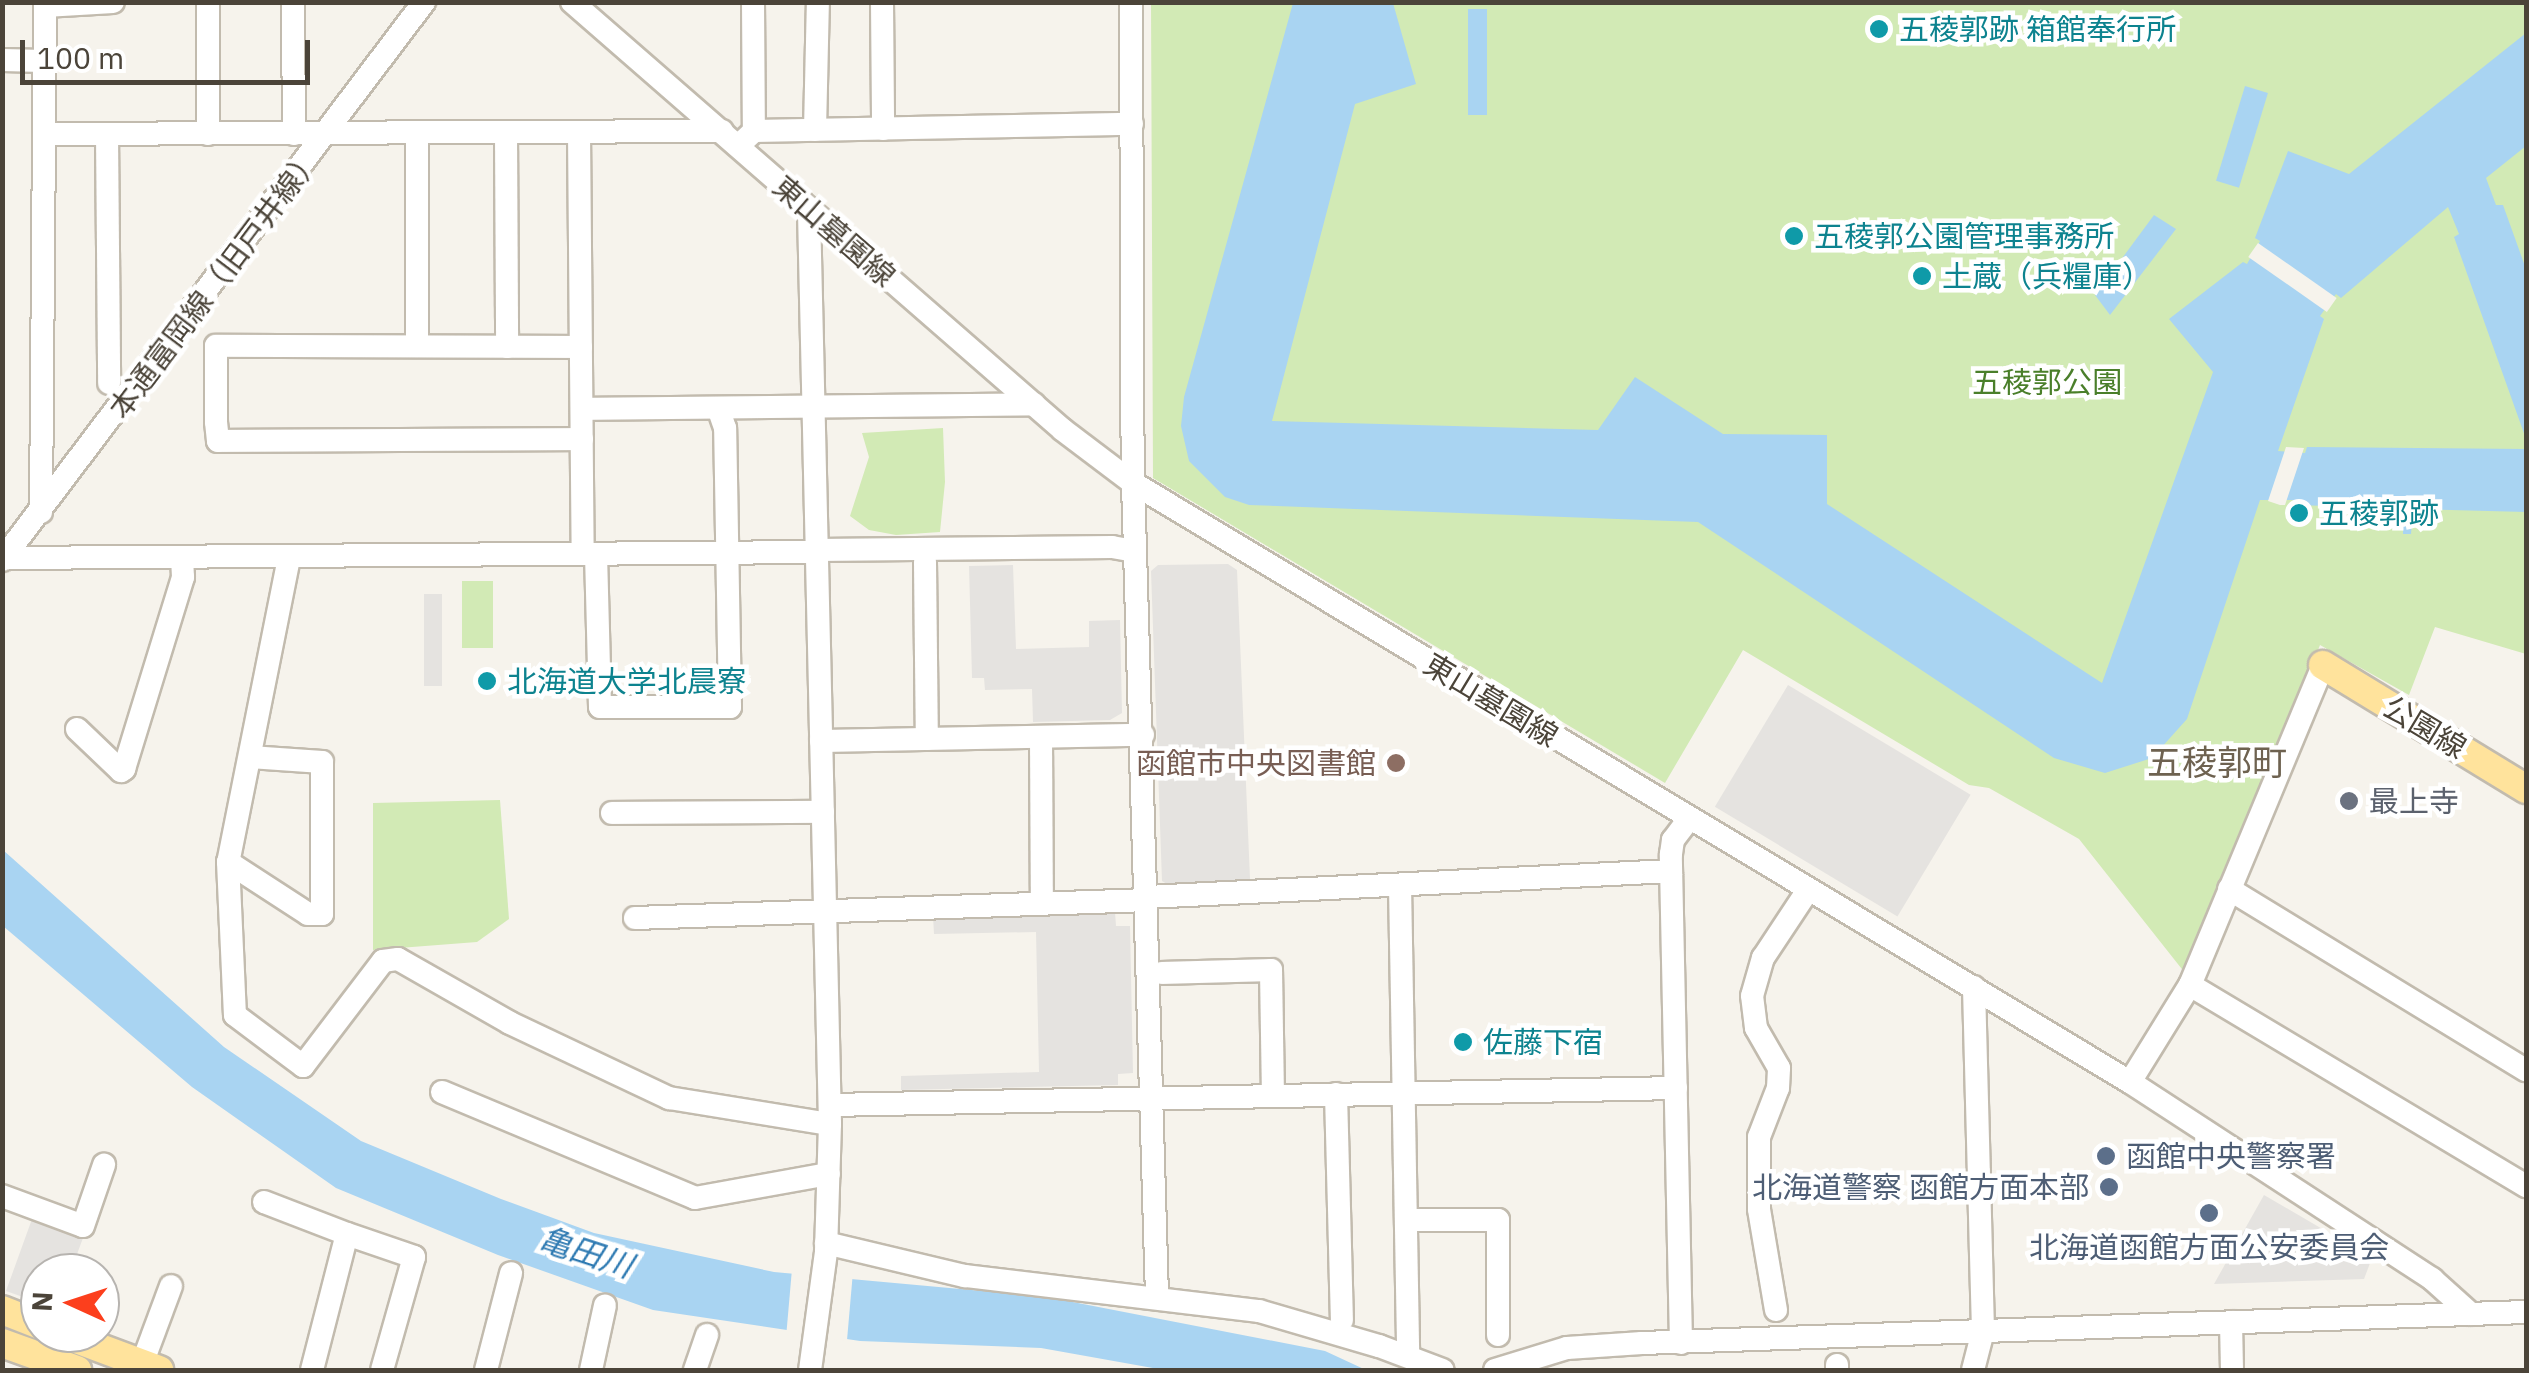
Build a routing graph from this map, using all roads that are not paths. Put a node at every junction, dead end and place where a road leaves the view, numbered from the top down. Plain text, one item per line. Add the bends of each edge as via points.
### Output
1 (113, 2) edge
2 (208, 2) edge
3 (294, 2) edge
4 (424, 2) edge
5 (572, 2) edge
6 (753, 2) edge
7 (818, 2) edge
8 (882, 2) edge
9 (1131, 2) edge
10 (45, 4) edge
11 (2, 60) edge
12 (44, 61) junction
13 (1132, 124) junction
14 (883, 129) junction
15 (815, 130) junction
16 (506, 132) junction
17 (579, 132) junction
18 (417, 133) junction
19 (44, 134) junction
20 (107, 134) junction
21 (208, 134) junction
22 (294, 134) junction
23 (328, 134) junction
24 (738, 136) junction
25 (809, 212) junction
26 (417, 346) junction
27 (507, 347) junction
28 (581, 347) junction
29 (110, 383) dead end
30 (1034, 404) junction
31 (814, 406) junction
32 (718, 408) junction
33 (582, 409) junction
34 (582, 439) junction
35 (1134, 483) junction
36 (41, 512) junction
37 (817, 551) junction
38 (1135, 552) junction
39 (726, 553) junction
40 (589, 554) junction
41 (182, 558) junction
42 (289, 558) junction
43 (3, 559) edge
44 (925, 562) dead end
45 (2323, 665) joint
46 (77, 729) dead end
47 (1142, 735) junction
48 (1041, 737) junction
49 (926, 739) junction
50 (821, 741) junction
51 (250, 757) junction
52 (2526, 789) edge
53 (823, 812) junction
54 (612, 813) dead end
55 (1688, 820) junction
56 (228, 862) junction
57 (1671, 871) junction
58 (1400, 886) junction
59 (2230, 889) junction
60 (1808, 890) junction
61 (1147, 899) junction
62 (1042, 903) junction
63 (826, 909) junction
64 (635, 918) dead end
65 (1162, 973) dead end
66 (2190, 985) junction
67 (1974, 987) junction
68 (2526, 1070) edge
69 (2130, 1082) junction
70 (1676, 1088) junction
71 (442, 1092) dead end
72 (1404, 1093) junction
73 (1336, 1094) junction
74 (1273, 1096) junction
75 (1153, 1098) junction
76 (830, 1114) junction
77 (104, 1166) dead end
78 (829, 1174) junction
79 (2526, 1186) edge
80 (2, 1196) edge
81 (264, 1202) dead end
82 (1406, 1220) junction
83 (347, 1234) junction
84 (826, 1248) junction
85 (510, 1273) dead end
86 (171, 1286) dead end
87 (1156, 1296) junction
88 (605, 1305) dead end
89 (1776, 1310) dead end
90 (2526, 1312) edge
91 (2471, 1314) junction
92 (1342, 1320) dead end
93 (2231, 1322) junction
94 (1983, 1331) junction
95 (707, 1335) dead end
96 (1498, 1335) dead end
97 (1681, 1342) junction
98 (2, 1343) edge
99 (113, 1353) edge
100 (1408, 1356) junction
101 (812, 1362) edge
102 (150, 1367) edge
103 (77, 1370) edge
104 (312, 1370) edge
105 (382, 1370) edge
106 (486, 1370) edge
107 (591, 1370) edge
108 (695, 1370) edge
109 (1443, 1370) edge
110 (1494, 1370) edge
111 (1973, 1370) edge
112 (2232, 1370) edge

1 - 10 street
2 - 21 street
3 - 22 street
4 - 23 street, 本通富岡線（旧戸井線）
5 - 24 street, 東山墓園線
6 - 24 street
7 - 15 street
8 - 14 street
9 - 13 street
10 - 12 street
11 - 12 street
12 - 19 street
13 - 14 street
13 - 35 street
14 - 15 street
15 - 24 street
16 - 17 street
16 - 18 street
16 - 27 street
17 - 24 street
17 - 28 street
18 - 23 street
18 - 26 street
19 - 20 street
19 - 36 street
20 - 21 street
20 - 29 street
21 - 22 street
22 - 23 street
23 - 36 street, 本通富岡線（旧戸井線）
24 - 25 street, 東山墓園線
25 - 30 street, 東山墓園線
25 - 31 street
26 - 27 street
26 - 34 street via 216,346 218,442
27 - 28 street
28 - 33 street
30 - 31 street
30 - 35 street, 東山墓園線
31 - 32 street
31 - 37 street
32 - 33 street
32 - 39 street via 725,428
33 - 34 street
34 - 40 street
35 - 38 street
35 - 55 street, 東山墓園線
36 - 43 street, 本通富岡線（旧戸井線）
37 - 38 street
37 - 39 street
37 - 50 street
38 - 47 street
39 - 40 street
39 - 40 street via 730,707 600,707
40 - 42 street
41 - 42 street
41 - 43 street
41 - 46 street via 183,578 124,769
42 - 51 street
44 - 49 street
45 - 52 main road, 公園線
45 - 59 street
47 - 48 street
47 - 61 street
48 - 49 street
48 - 62 street
49 - 50 street
50 - 53 street
51 - 56 street
51 - 56 street via 322,762 322,914 308,914
53 - 54 street
53 - 63 street
55 - 57 street via 1673,840
55 - 60 street, 東山墓園線
56 - 76 street via 234,1015 303,1066 383,961 398,959 510,1023 669,1098
57 - 58 street
57 - 70 street
58 - 61 street
58 - 72 street
59 - 66 street
59 - 68 street
60 - 67 street, 東山墓園線
60 - 89 street via 1763,958 1752,996 1756,1028 1779,1068 1758,1137 1759,1209
61 - 62 street
61 - 75 street
62 - 63 street
63 - 64 street
63 - 76 street
65 - 74 street via 1271,970
66 - 69 street
66 - 79 street
67 - 69 street, 東山墓園線
67 - 94 street
69 - 91 street, 東山墓園線 via 2432,1278
70 - 72 street
70 - 97 street
71 - 78 street via 695,1198
72 - 73 street
72 - 82 street
73 - 74 street
73 - 92 street
74 - 75 street
75 - 76 street
75 - 87 street
76 - 78 street
77 - 80 street via 83,1226
78 - 84 street
81 - 83 street
82 - 96 street via 1498,1220
82 - 100 street
83 - 104 street
83 - 105 street via 414,1258
84 - 87 street via 965,1276
84 - 101 street
85 - 106 street
86 - 102 street
87 - 100 street via 1285,1316
88 - 107 street
90 - 91 street
91 - 93 street
93 - 94 street
93 - 112 street
94 - 97 street
94 - 111 street
95 - 108 street
97 - 110 street via 1567,1348
98 - 103 main road
99 - 102 main road
100 - 109 street

